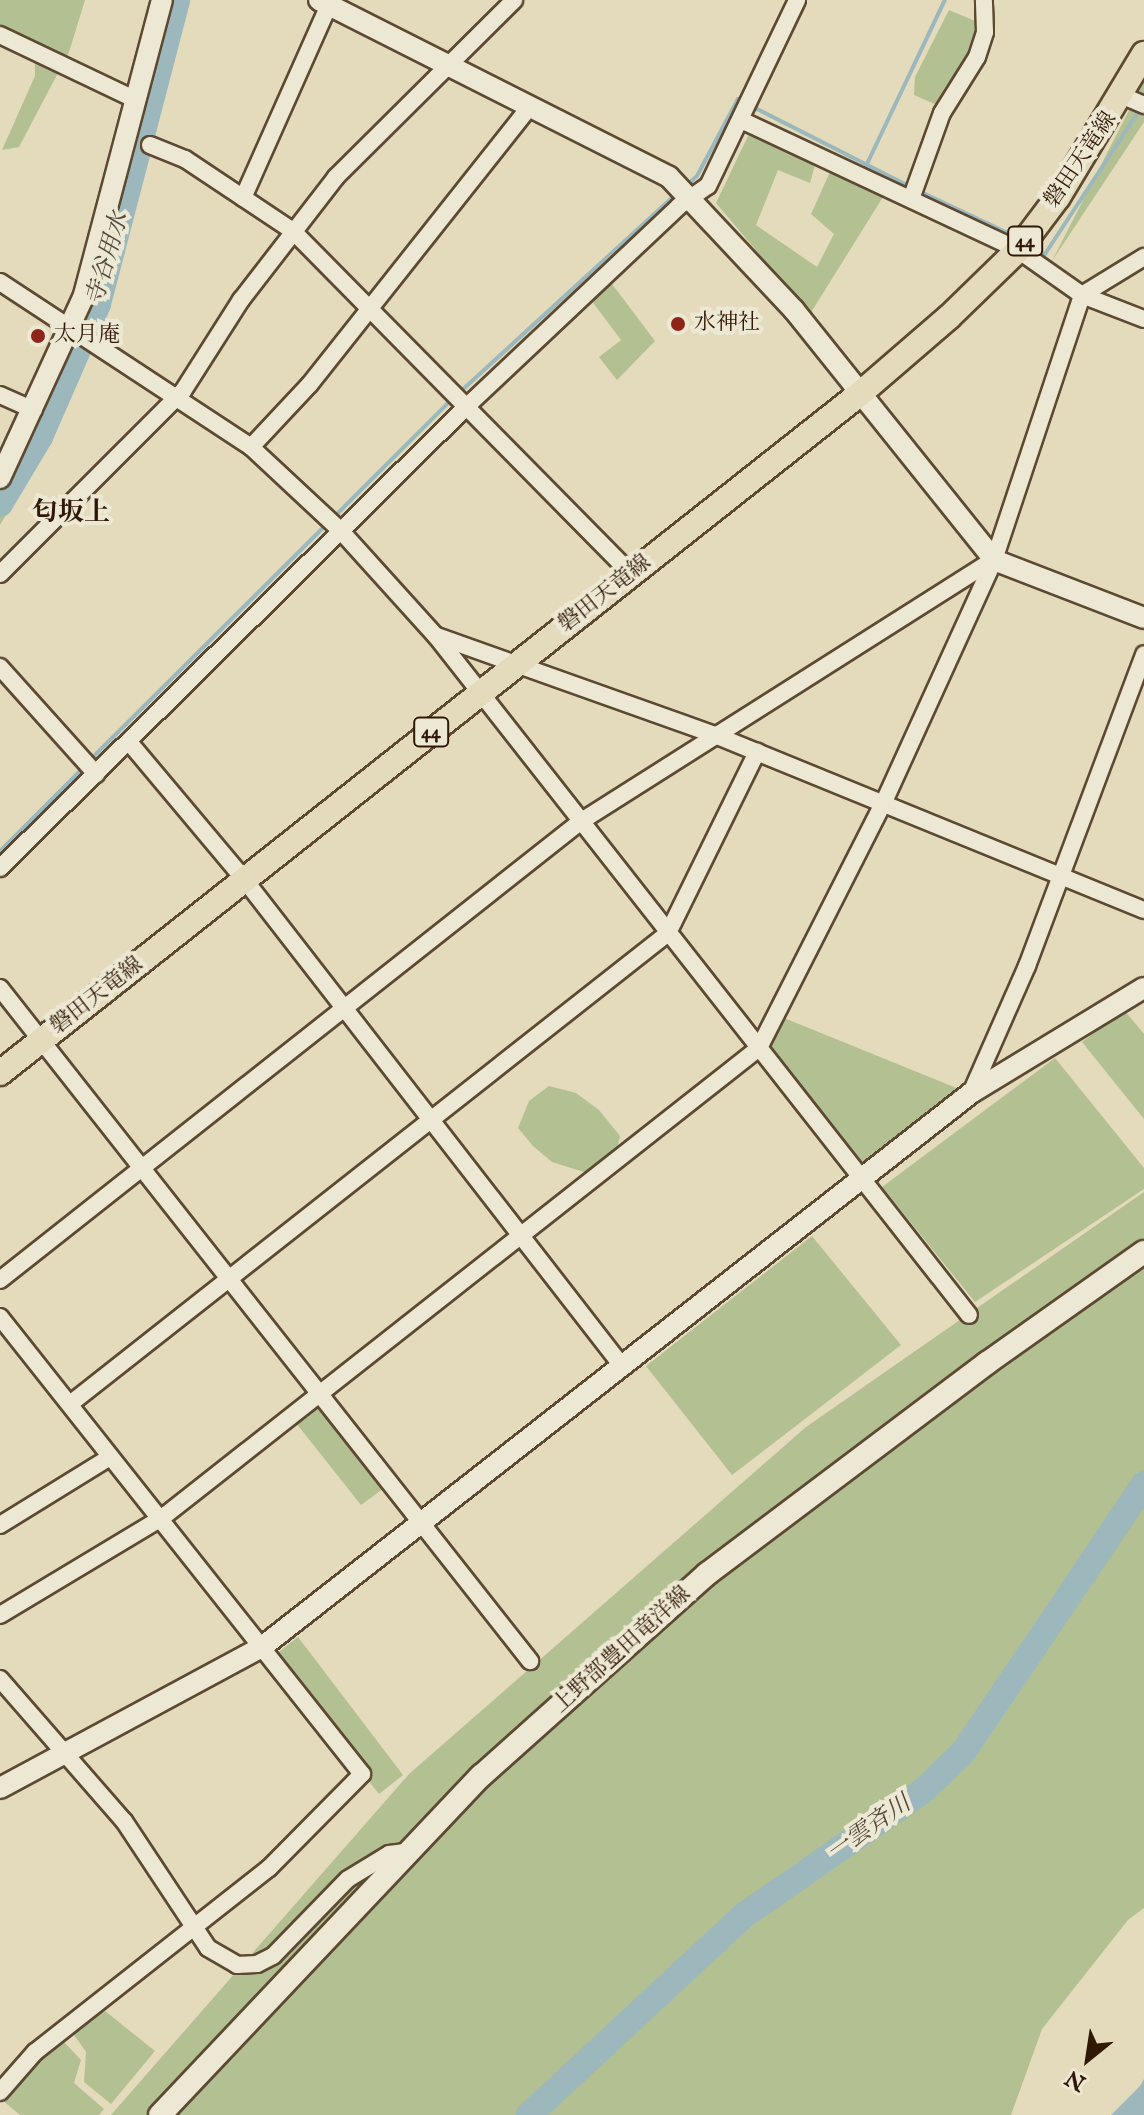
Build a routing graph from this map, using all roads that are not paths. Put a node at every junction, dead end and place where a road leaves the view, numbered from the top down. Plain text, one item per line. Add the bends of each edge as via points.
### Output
1 (162, 0) edge
2 (514, 0) edge
3 (797, 0) edge
4 (984, 0) edge
5 (324, 3) edge
6 (2, 40) edge
7 (1144, 54) edge
8 (447, 66) junction
9 (136, 100) junction
10 (1134, 101) edge
11 (530, 106) junction
12 (741, 120) junction
13 (150, 145) dead end
14 (243, 198) junction
15 (693, 198) junction
16 (911, 199) junction
17 (293, 231) junction
18 (1018, 250) junction
19 (1144, 257) edge
20 (0, 282) edge
21 (1082, 295) junction
22 (370, 310) junction
23 (1144, 319) edge
24 (70, 332) junction
25 (862, 392) junction
26 (0, 395) edge
27 (177, 396) junction
28 (465, 408) junction
29 (34, 410) junction
30 (251, 447) junction
31 (0, 478) edge
32 (341, 531) junction
33 (994, 560) junction
34 (0, 574) edge
35 (631, 574) junction
36 (1144, 618) edge
37 (436, 636) junction
38 (1144, 654) edge
39 (513, 665) junction
40 (0, 667) edge
41 (479, 693) junction
42 (715, 735) junction
43 (129, 742) junction
44 (757, 752) junction
45 (96, 774) junction
46 (883, 804) junction
47 (580, 822) junction
48 (0, 868) edge
49 (1057, 876) junction
50 (244, 879) junction
51 (1144, 910) edge
52 (668, 933) junction
53 (0, 988) edge
54 (1144, 988) edge
55 (345, 1010) junction
56 (40, 1041) junction
57 (759, 1048) junction
58 (0, 1073) edge
59 (971, 1093) junction
60 (430, 1120) junction
61 (141, 1169) junction
62 (861, 1179) junction
63 (521, 1237) junction
64 (1144, 1252) edge
65 (229, 1278) junction
66 (0, 1280) edge
67 (969, 1315) dead end
68 (0, 1317) edge
69 (622, 1366) junction
70 (317, 1393) junction
71 (70, 1404) junction
72 (110, 1457) junction
73 (163, 1517) junction
74 (0, 1525) edge
75 (419, 1525) junction
76 (0, 1615) edge
77 (262, 1647) junction
78 (530, 1661) dead end
79 (0, 1679) edge
80 (64, 1752) junction
81 (0, 1788) edge
82 (405, 1852) junction
83 (195, 1929) junction
84 (0, 2092) edge
85 (160, 2115) edge

1 - 9 street
2 - 8 street
3 - 12 street
4 - 16 street via 985,32 977,57 942,113
5 - 8 street
5 - 14 street
6 - 9 street
7 - 10 main road, 磐田天竜線 / 44
8 - 11 street
8 - 17 street via 336,177
9 - 24 street
10 - 18 main road, 磐田天竜線 / 44
11 - 15 street via 669,177
11 - 22 street
12 - 15 street via 708,186
12 - 16 street
13 - 14 street via 185,159
14 - 17 street
15 - 25 street
15 - 28 street
16 - 18 street
17 - 22 street
17 - 27 street
18 - 21 street
18 - 25 main road, 磐田天竜線 / 44
19 - 21 street
20 - 24 street
21 - 23 street
21 - 33 street
22 - 28 street
22 - 30 street
24 - 27 street
24 - 29 street
25 - 33 street
25 - 35 main road, 磐田天竜線 / 44
26 - 29 street
27 - 30 street
27 - 34 street
28 - 32 street
28 - 35 street
29 - 31 street
30 - 32 street
32 - 37 street
32 - 43 street
33 - 36 street
33 - 42 street
33 - 46 street
35 - 39 main road, 磐田天竜線 / 44
37 - 39 street
37 - 41 street
38 - 49 street
39 - 41 main road, 磐田天竜線 / 44
39 - 42 street
40 - 45 street
41 - 47 street
41 - 50 main road, 磐田天竜線 / 44
42 - 44 street
42 - 47 street
43 - 45 street
43 - 50 street
44 - 46 street
44 - 52 street
45 - 48 street
46 - 49 street
46 - 57 street
47 - 52 street
47 - 55 street
49 - 51 street
49 - 59 street via 1013,999
50 - 55 street
50 - 56 main road, 磐田天竜線 / 44
52 - 57 street
52 - 60 street
53 - 56 street
54 - 59 street
55 - 60 street
55 - 61 street
56 - 58 main road, 磐田天竜線 / 44
56 - 61 street
57 - 62 street
57 - 63 street
59 - 62 street
60 - 63 street
60 - 65 street
61 - 65 street
61 - 66 street
62 - 67 street
62 - 69 street
63 - 69 street
63 - 70 street
64 - 82 main road, 上野部豊田竜洋線 via 974,1372 707,1574 481,1776
65 - 70 street
65 - 71 street
68 - 71 street
69 - 75 street
70 - 73 street
70 - 75 street
71 - 72 street
72 - 73 street
72 - 74 street
73 - 76 street
73 - 77 street
75 - 77 street
75 - 78 street
77 - 80 street
77 - 83 street via 362,1774 269,1868
79 - 80 street
80 - 81 street
80 - 83 street via 124,1821
82 - 83 street via 389,1854 348,1879 273,1956 257,1964 237,1965 220,1957
82 - 85 main road, 上野部豊田竜洋線
83 - 84 street via 35,2052

